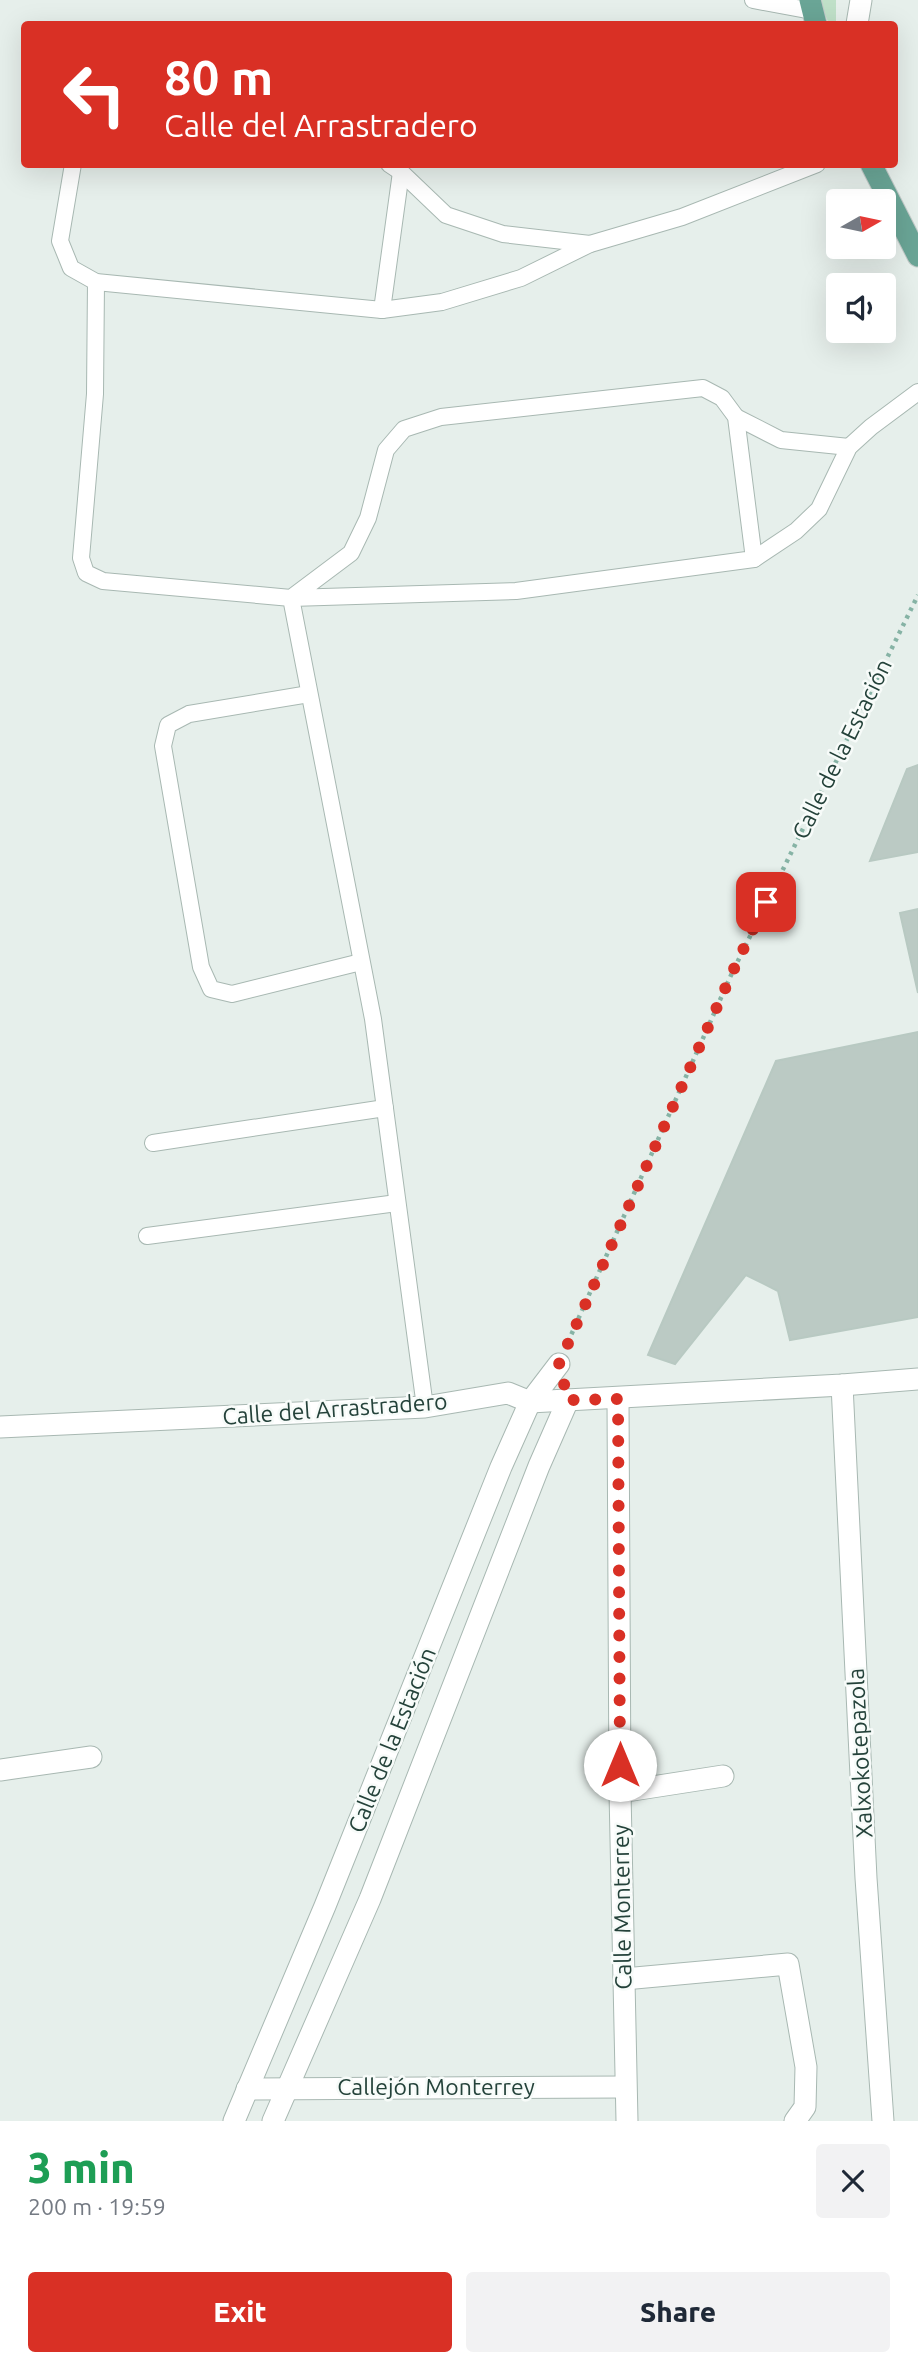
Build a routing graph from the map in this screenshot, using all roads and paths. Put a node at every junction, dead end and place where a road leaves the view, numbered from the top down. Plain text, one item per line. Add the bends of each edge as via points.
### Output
1 (753, 0) edge
2 (861, 0) edge
3 (813, 12) edge
4 (858, 21) edge
5 (73, 168) edge
6 (395, 168) edge
7 (807, 168) edge
8 (873, 168) edge
9 (590, 244) junction
10 (918, 256) edge
11 (96, 282) junction
12 (382, 310) junction
13 (918, 392) edge
14 (736, 417) junction
15 (849, 447) junction
16 (754, 559) junction
17 (918, 595) edge
18 (291, 598) junction
19 (309, 694) junction
20 (361, 962) junction
21 (385, 1108) junction
22 (153, 1143) dead end
23 (397, 1203) junction
24 (147, 1236) dead end
25 (559, 1364) junction
26 (918, 1378) edge
27 (842, 1385) junction
28 (618, 1399) junction
29 (568, 1400) junction
30 (530, 1402) junction
31 (425, 1407) junction
32 (0, 1427) edge
33 (91, 1757) dead end
34 (0, 1770) edge
35 (723, 1776) dead end
36 (620, 1792) junction
37 (624, 1979) junction
38 (288, 2087) junction
39 (625, 2087) junction
40 (247, 2089) junction
41 (234, 2121) edge
42 (273, 2121) edge
43 (627, 2121) edge
44 (794, 2121) edge
45 (883, 2121) edge

1 - 3 lane
2 - 4 street
5 - 11 lane via 60,241 71,268
6 - 9 lane via 446,215 503,234
6 - 12 lane
7 - 9 lane via 682,218
8 - 10 main road
9 - 12 lane via 521,278 442,302
11 - 12 lane
11 - 18 lane via 95,394 81,558 86,573 103,581
13 - 15 lane
14 - 15 lane via 781,440
14 - 16 lane
14 - 18 lane via 722,398 703,388 441,417 404,429 386,450 368,518 351,553
15 - 16 lane via 819,509
16 - 18 lane via 516,591
17 - 25 path, Calle de la Estación via 732,973
18 - 19 lane
19 - 20 lane
19 - 20 lane via 189,714 168,725 163,746 201,967 211,989 232,994
20 - 21 lane
21 - 22 lane
21 - 23 lane
23 - 24 lane
23 - 31 lane
25 - 29 street
25 - 30 street, Calle de la Estación
26 - 27 street, Calle del Arrastradero
27 - 28 street, Calle del Arrastradero
27 - 45 street, Xalxokotepazola
28 - 29 street, Calle del Arrastradero
28 - 36 street, Calle Monterrey
29 - 30 street, Calle del Arrastradero
29 - 38 street, Calle de la Estación via 370,1899
30 - 31 street, Calle del Arrastradero via 508,1393
30 - 40 street, Calle de la Estación
31 - 32 street, Calle del Arrastradero
33 - 34 street
35 - 36 street
36 - 37 street, Calle Monterrey
37 - 39 street, Calle Monterrey
37 - 44 street via 788,1964 806,2067 806,2107
38 - 39 street, Callejón Monterrey
38 - 40 street, Callejón Monterrey
38 - 42 street, Calle de la Estación
39 - 43 street, Calle Monterrey
40 - 41 street, Calle de la Estación

